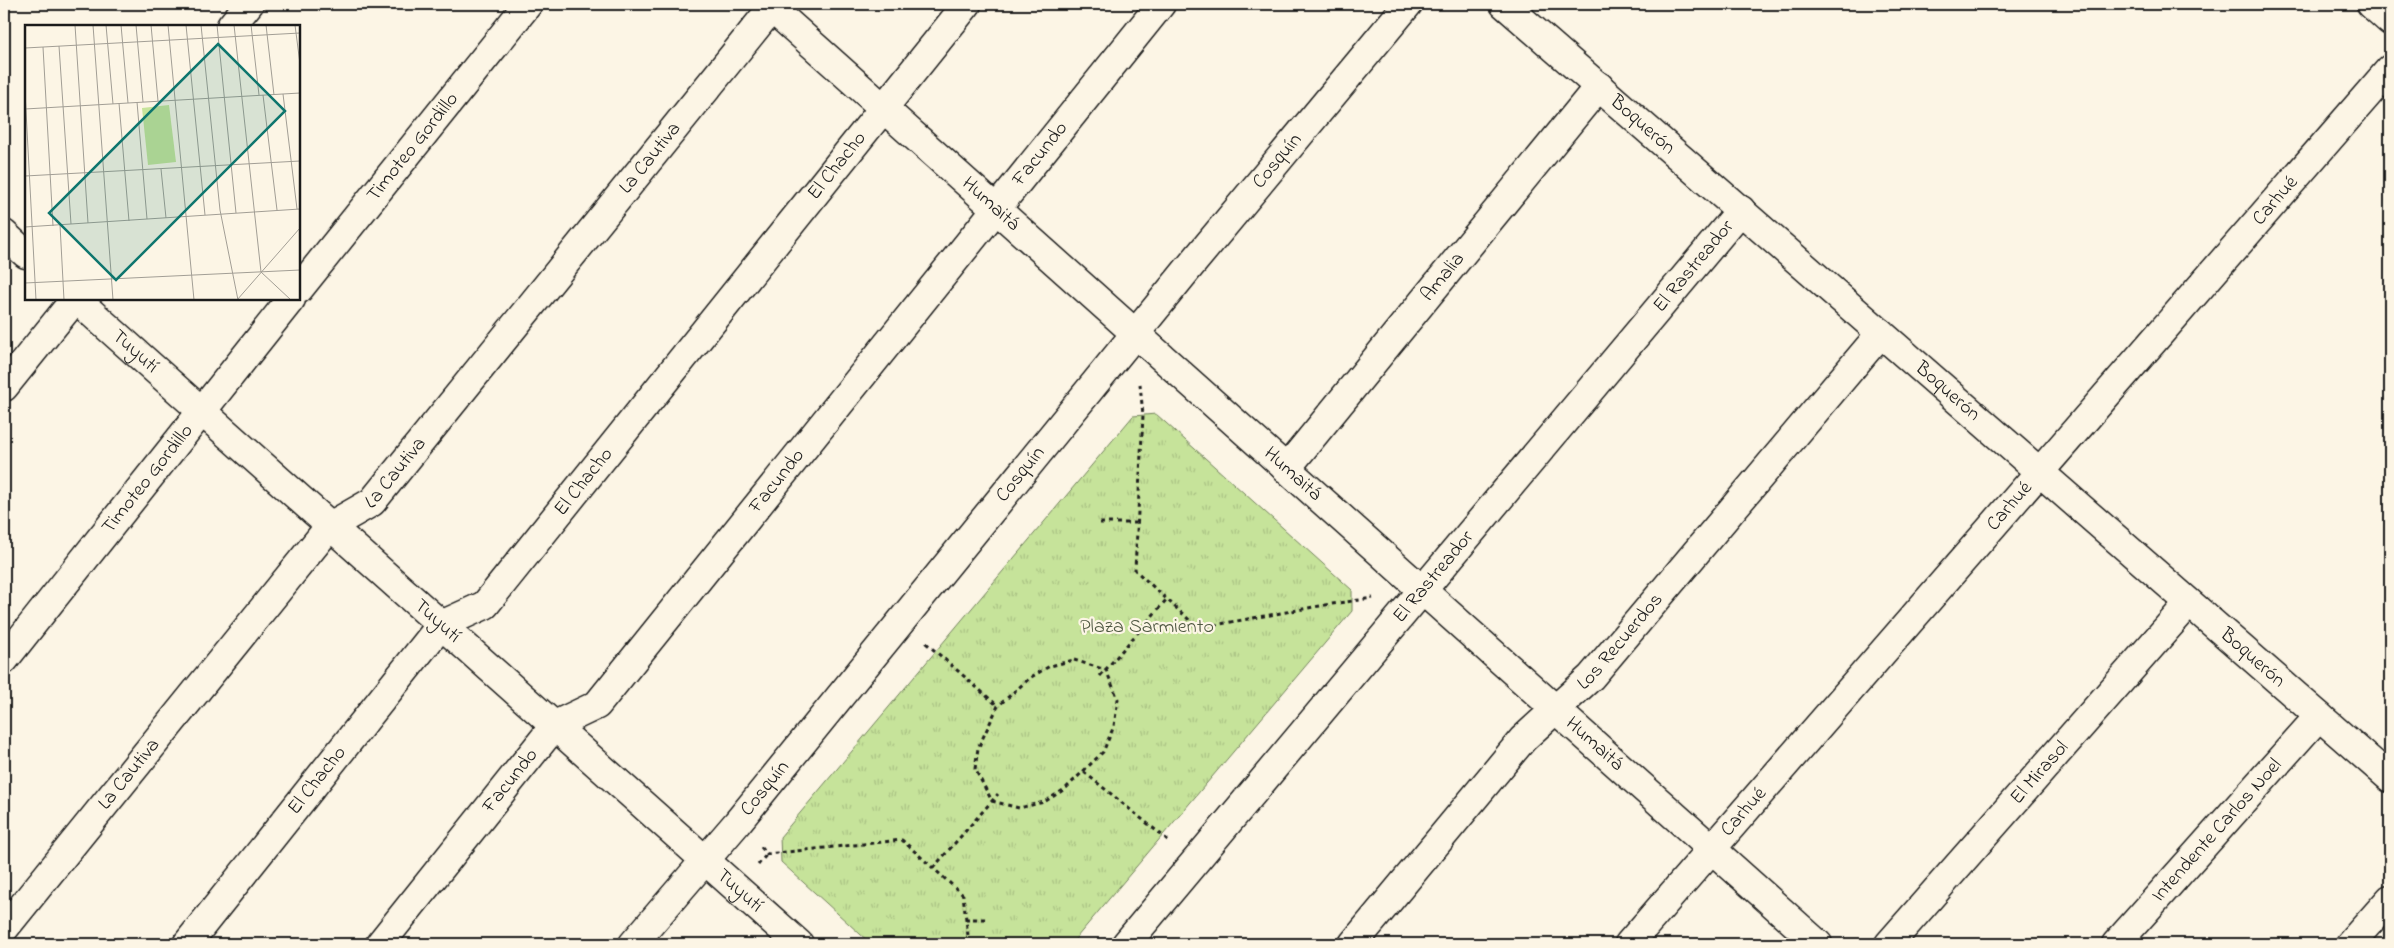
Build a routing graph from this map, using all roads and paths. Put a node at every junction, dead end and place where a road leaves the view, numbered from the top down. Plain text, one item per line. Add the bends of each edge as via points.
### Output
1 (249, 4) edge
2 (528, 4) edge
3 (967, 4) edge
4 (1161, 4) edge
5 (1408, 4) edge
6 (1504, 4) edge
7 (2371, 4) edge
8 (771, 5) edge
9 (2390, 21) edge
10 (232, 25) edge
11 (2390, 68) edge
12 (1599, 86) junction
13 (883, 109) junction
14 (996, 209) junction
15 (1741, 210) junction
16 (4, 234) edge
17 (25, 253) edge
18 (300, 288) edge
19 (74, 300) edge
20 (76, 300) edge
21 (290, 300) edge
22 (1881, 333) junction
23 (1136, 334) junction
24 (4, 387) edge
25 (201, 411) junction
26 (1286, 469) junction
27 (2039, 471) junction
28 (1100, 523) dead end
29 (1137, 524) junction
30 (330, 526) junction
31 (1422, 591) junction
32 (1167, 599) junction
33 (1352, 601) dead end
34 (2189, 602) junction
35 (441, 625) junction
36 (936, 651) dead end
37 (4, 660) edge
38 (1106, 670) junction
39 (1100, 676) dead end
40 (998, 706) junction
41 (1555, 711) junction
42 (2319, 716) junction
43 (555, 725) junction
44 (1084, 772) junction
45 (2390, 778) edge
46 (998, 794) dead end
47 (992, 801) junction
48 (737, 823) junction
49 (1162, 835) dead end
50 (1710, 850) junction
51 (704, 858) junction
52 (933, 868) junction
53 (2390, 899) edge
54 (965, 919) junction
55 (988, 919) dead end
56 (4, 929) edge
57 (187, 944) edge
58 (380, 944) edge
59 (633, 944) edge
60 (799, 944) edge
61 (969, 944) edge
62 (1126, 944) edge
63 (1353, 944) edge
64 (1629, 944) edge
65 (1818, 944) edge
66 (1890, 944) edge
67 (2116, 944) edge
68 (2350, 944) edge

1 - 10 street
2 - 18 street, Timoteo Gordillo
3 - 13 street, El Chacho
4 - 14 street, Facundo
5 - 23 street, Cosquín
6 - 12 street, Boquerón
7 - 9 street
8 - 13 street, Humaitá
8 - 30 street, La Cautiva via 372,502
11 - 27 street, Carhué
12 - 15 street, Boquerón
12 - 26 street, Amalia
13 - 14 street, Humaitá
13 - 35 street, El Chacho via 486,605
14 - 23 street, Humaitá
14 - 43 street, Facundo via 597,705
15 - 22 street, Boquerón
15 - 31 street, El Rastreador
16 - 17 street
19 - 24 street
20 - 25 street, Tuyutí
21 - 25 street, Timoteo Gordillo
22 - 27 street, Boquerón
22 - 41 street, Los Recuerdos via 1592,677
23 - 26 street, Humaitá
23 - 29 path via 1143,415
23 - 48 street, Cosquín
25 - 30 street, Tuyutí
25 - 37 street, Timoteo Gordillo
26 - 31 street, Humaitá
27 - 34 street, Boquerón
27 - 50 street, Carhué
28 - 29 path
29 - 32 path via 1135,570
30 - 35 street, Tuyutí
30 - 56 street, La Cautiva
31 - 41 street, Humaitá
31 - 62 street, El Rastreador
32 - 33 path via 1198,628
32 - 38 path
34 - 42 street, Boquerón
34 - 66 street, El Mirasol
35 - 43 street, Tuyutí
35 - 57 street, El Chacho
36 - 40 path
38 - 39 path
38 - 40 path via 1074,660 1050,666 1031,677
38 - 44 path via 1118,699 1114,726 1103,752
40 - 47 path via 978,748 975,769
41 - 50 street, Humaitá
41 - 63 street, Los Recuerdos via 1523,739
42 - 45 street, Boquerón
42 - 67 street, Intendente Carlos Noel
43 - 51 street, Tuyutí
43 - 58 street, Facundo
44 - 47 path via 1044,802 1019,808
44 - 49 path
46 - 47 path
47 - 52 path
48 - 51 street, Cosquín
48 - 52 path via 767,854 902,840
50 - 64 street, Carhué
50 - 65 street, Humaitá
51 - 59 street, Cosquín
51 - 60 street, Tuyutí
52 - 54 path via 963,895
53 - 68 street
54 - 55 path
54 - 61 path

